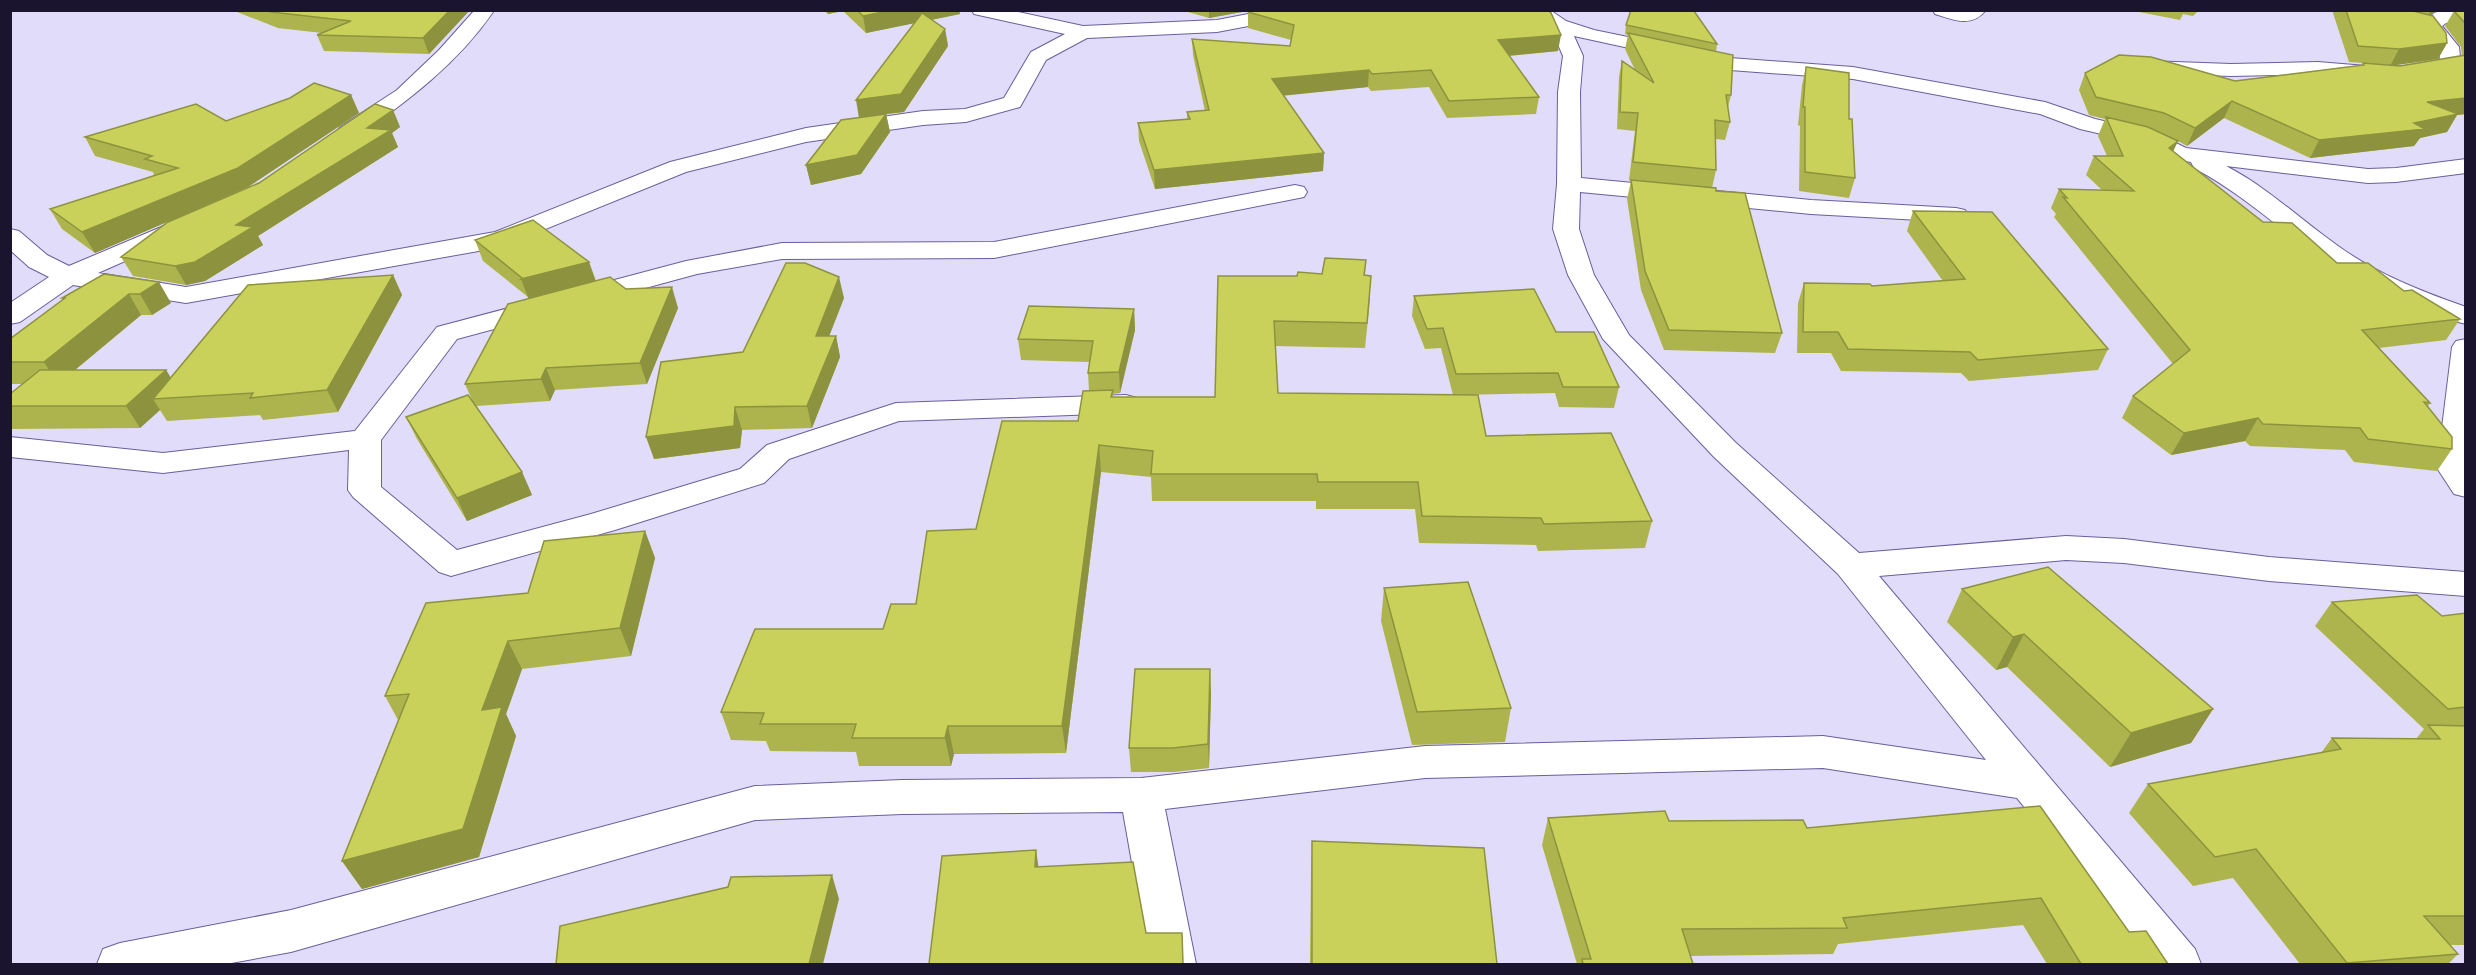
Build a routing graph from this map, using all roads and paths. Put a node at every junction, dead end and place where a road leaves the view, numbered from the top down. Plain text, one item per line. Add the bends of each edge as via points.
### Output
1 (481, 10) edge
2 (981, 10) edge
3 (1301, 10) edge
4 (1942, 10) edge
5 (1977, 10) edge
6 (2466, 17) edge
7 (1548, 18) edge
8 (2410, 21) edge
9 (2432, 26) junction
10 (1083, 32) junction
11 (2127, 65) edge
12 (335, 141) edge
13 (2181, 154) junction
14 (2260, 164) junction
15 (2466, 166) edge
16 (2229, 176) junction
17 (1569, 184) junction
18 (1295, 192) dead end
19 (1980, 216) edge
20 (194, 221) edge
21 (10, 236) edge
22 (68, 276) junction
23 (10, 316) edge
24 (2466, 316) edge
25 (2466, 347) edge
26 (1150, 404) edge
27 (365, 440) junction
28 (10, 447) edge
29 (2466, 486) edge
30 (1851, 566) junction
31 (2466, 584) edge
32 (2029, 783) junction
33 (1142, 795) junction
34 (120, 964) edge
35 (1173, 964) edge
36 (2178, 964) edge

1 - 12 street via 484,12 405,94
2 - 10 street
3 - 10 street via 1216,26
4 - 5 street via 1965,17
6 - 9 street via 2441,17
7 - 13 street via 1590,35 1730,64 1835,71 2045,108 2088,124 2148,138
7 - 17 street via 1573,56
8 - 9 street
9 - 11 street via 2449,47 2451,66 2390,74 2318,68 2231,70
10 - 22 street via 1038,56 1012,102 966,114 806,135 678,167 501,239 186,295
13 - 14 street
13 - 16 street
14 - 15 street via 2367,176
14 - 16 street
16 - 24 street via 2349,266 2410,296
17 - 19 street via 1811,207
17 - 30 street via 1566,229 1581,275 1617,339 1725,450
18 - 27 street via 994,250 782,251 695,267 447,333
20 - 22 street
21 - 22 street via 38,261
22 - 23 street
25 - 29 street via 2453,468
26 - 27 street via 896,412 778,452 752,476 451,564 365,490
27 - 28 street via 163,463
30 - 31 street via 2066,548
30 - 32 street
32 - 33 street via 1823,752 1425,762
32 - 36 street
33 - 34 street via 755,803 291,931
33 - 35 street

